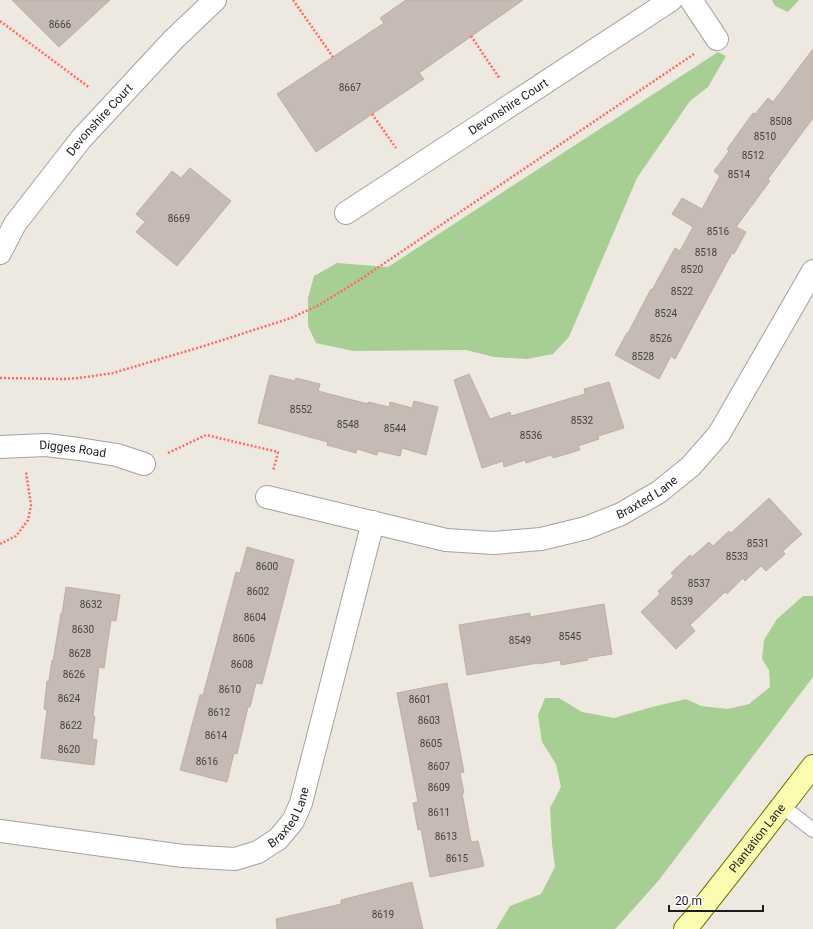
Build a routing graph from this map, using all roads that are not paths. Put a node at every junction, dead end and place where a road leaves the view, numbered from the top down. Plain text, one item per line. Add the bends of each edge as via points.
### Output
1 (215, 0) edge
2 (671, 0) edge
3 (691, 0) edge
4 (717, 39) road end
5 (346, 213) dead end
6 (0, 253) edge
7 (813, 271) edge
8 (0, 447) edge
9 (144, 464) road end
10 (267, 497) road end
11 (373, 522) junction
12 (813, 766) edge
13 (782, 806) junction
14 (813, 830) edge
15 (0, 831) edge
16 (685, 929) edge

1 - 6 street, Devonshire Court via 173,40 81,139 15,224
2 - 5 street, Devonshire Court
3 - 4 street
7 - 11 street, Braxted Lane via 719,434 691,466 659,492 621,514 586,528 541,539 494,543 446,540
8 - 9 street, Digges Road via 46,446 86,450 117,455
10 - 11 street, Braxted Lane
11 - 15 street, Braxted Lane via 301,803 293,821 278,839 258,852 235,859 183,856
12 - 13 street, Plantation Lane
13 - 14 lane
13 - 16 street, Plantation Lane

